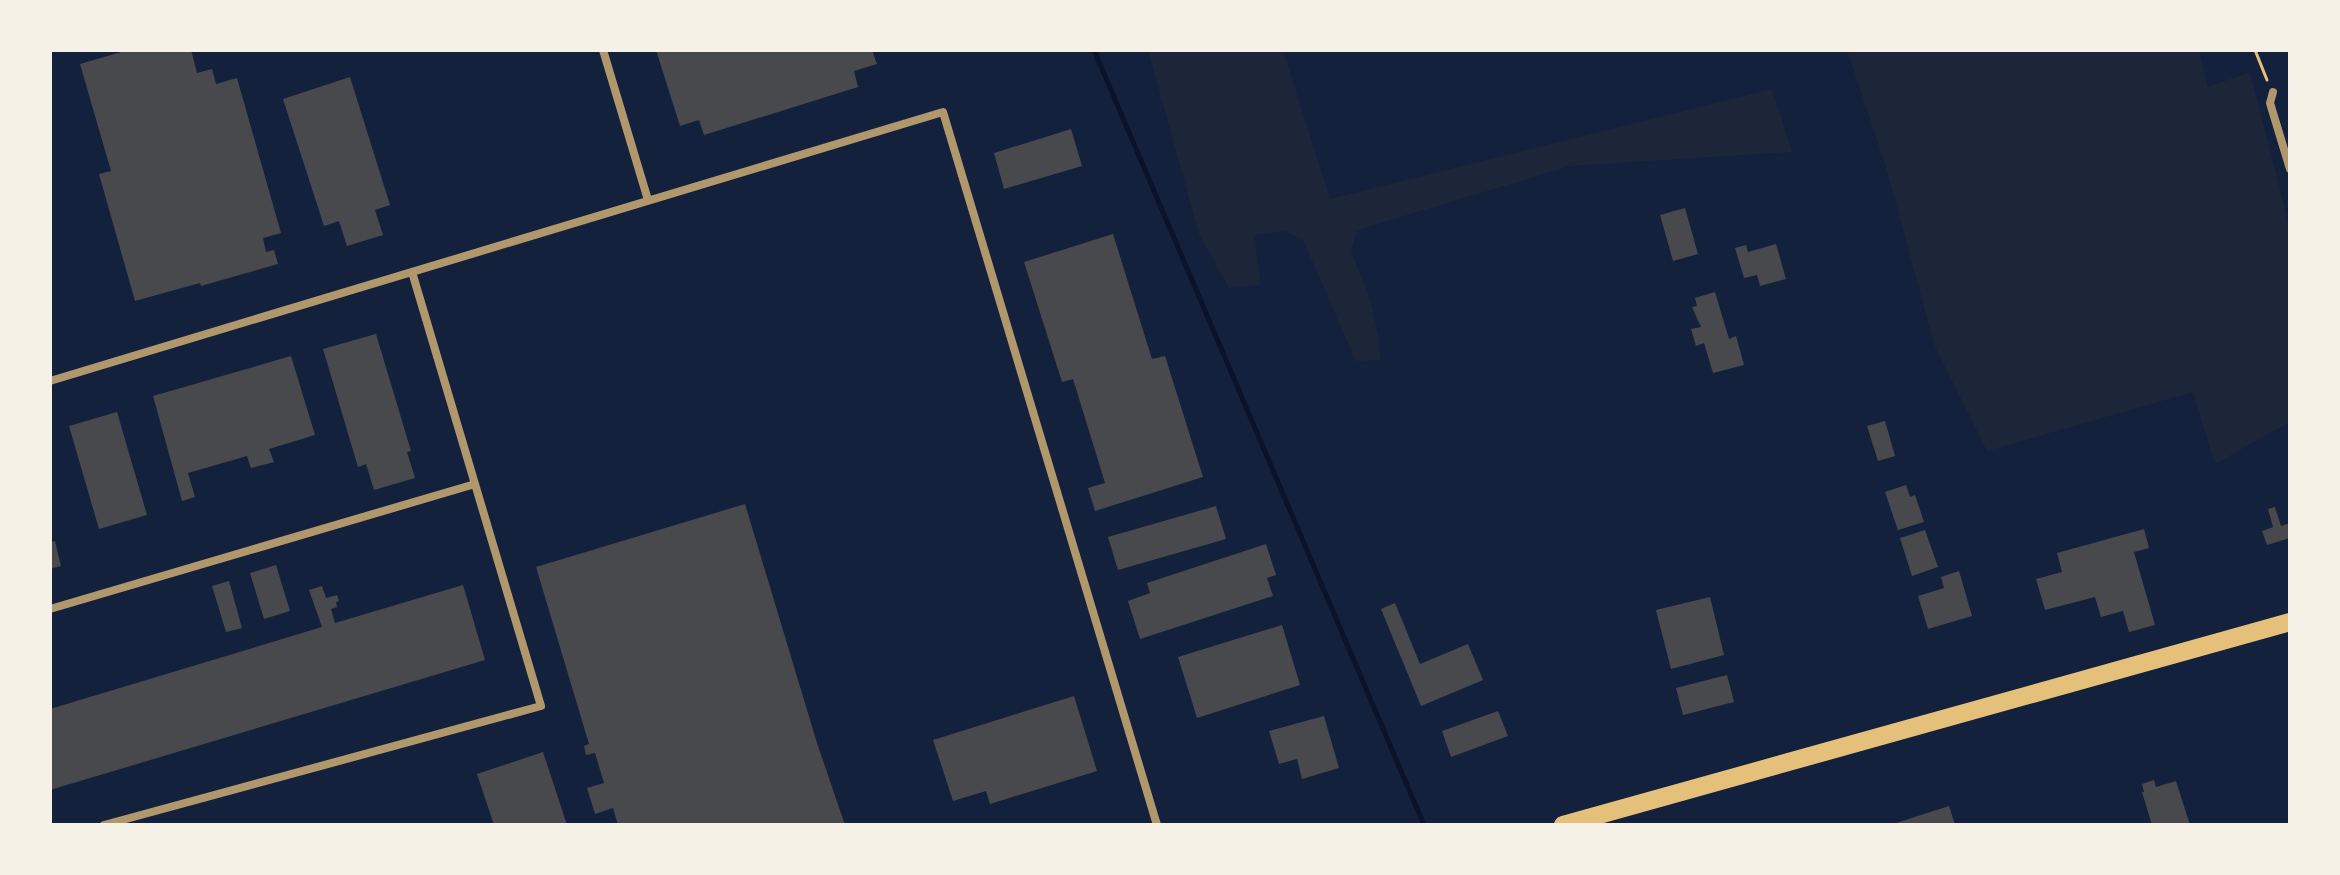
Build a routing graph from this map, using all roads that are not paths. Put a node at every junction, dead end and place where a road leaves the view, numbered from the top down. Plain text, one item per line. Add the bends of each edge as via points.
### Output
1 (603, 50) edge
2 (2273, 92) road end
3 (2290, 169) edge
4 (648, 200) junction
5 (412, 272) junction
6 (50, 381) edge
7 (475, 484) junction
8 (50, 609) edge
9 (2290, 622) edge
10 (104, 825) edge
11 (1157, 825) edge
12 (1563, 825) edge

1 - 4 street
2 - 3 street via 2270,103
4 - 5 street
4 - 11 street via 943,112
5 - 6 street
5 - 7 street
7 - 8 street
7 - 10 street via 541,706
9 - 12 main road

